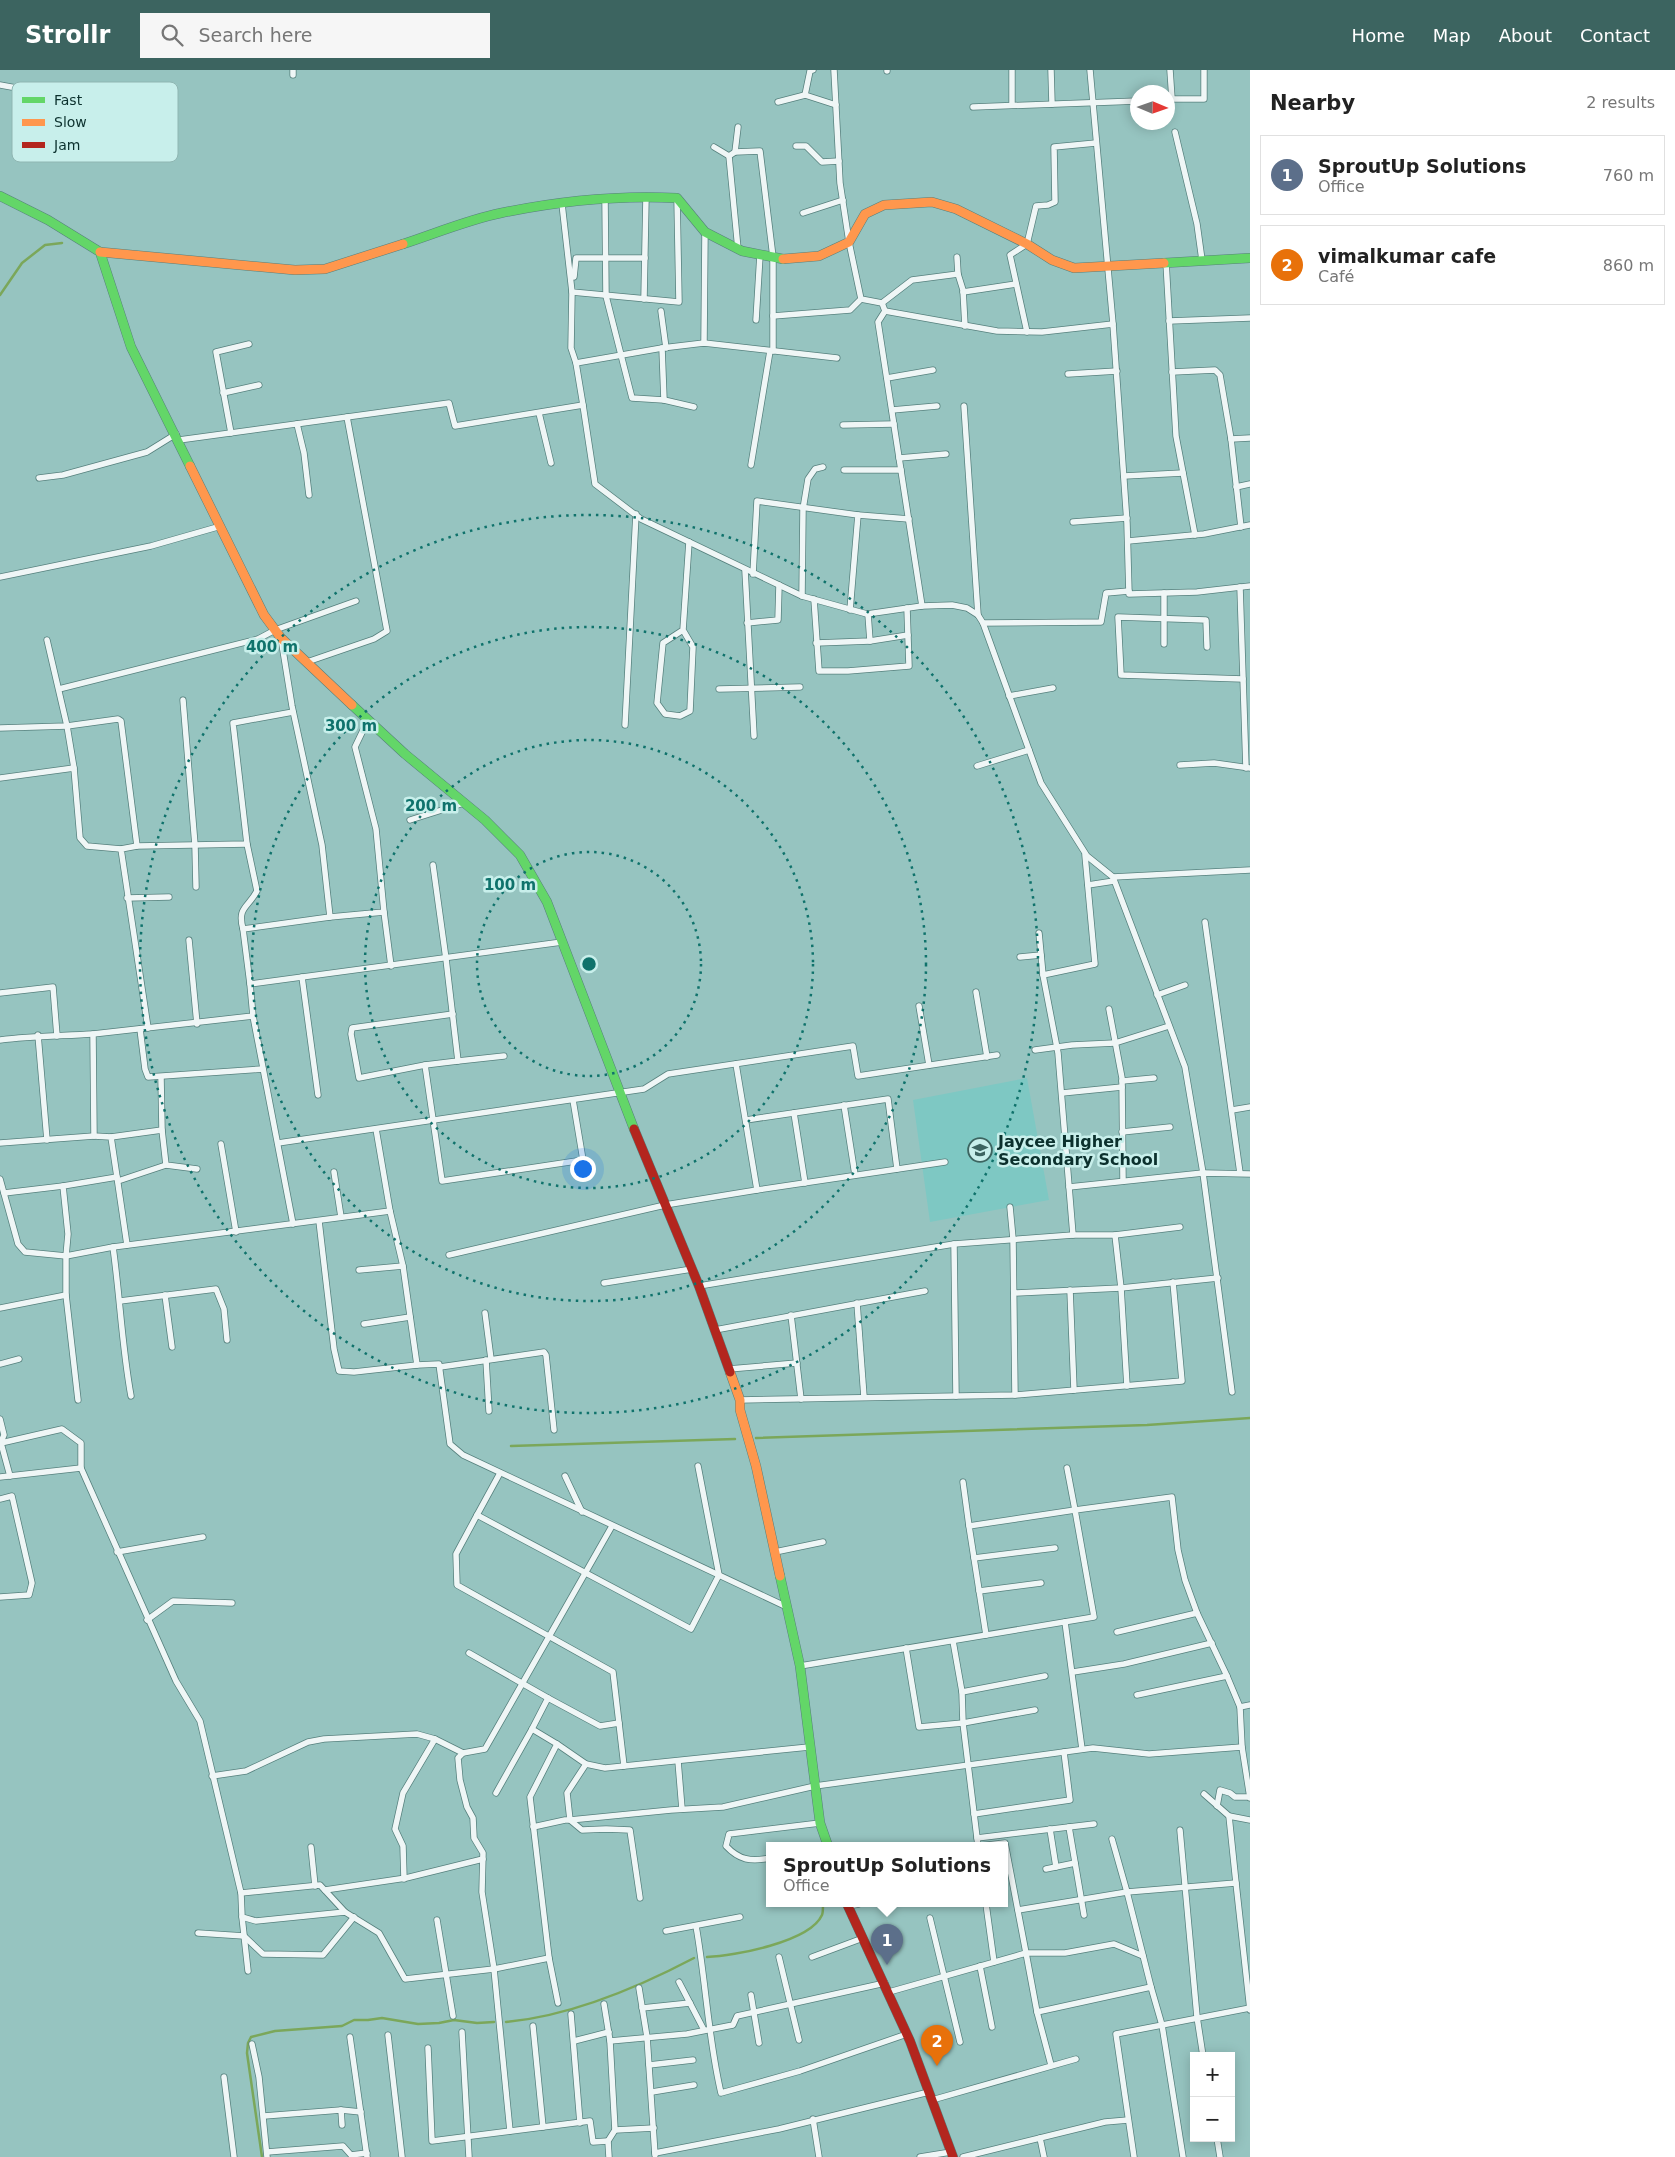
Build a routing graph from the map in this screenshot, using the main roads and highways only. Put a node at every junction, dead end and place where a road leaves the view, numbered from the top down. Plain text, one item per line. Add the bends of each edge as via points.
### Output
1 (0, 196) edge
2 (100, 252) junction
3 (1250, 258) edge
4 (825, 1842) edge
5 (849, 1907) edge
6 (952, 2154) edge

1 - 2 main road via 48,220
2 - 3 main road via 294,270 326,270 500,213 606,198 646,197 678,198 705,232 742,251 783,259 819,256 849,242 865,214 884,205 932,202 956,209 1052,260 1074,268
2 - 4 main road via 131,347 264,615 281,638 368,720 485,820 520,855 548,902 619,1092 699,1286 740,1400 800,1666
5 - 6 main road via 907,2034

